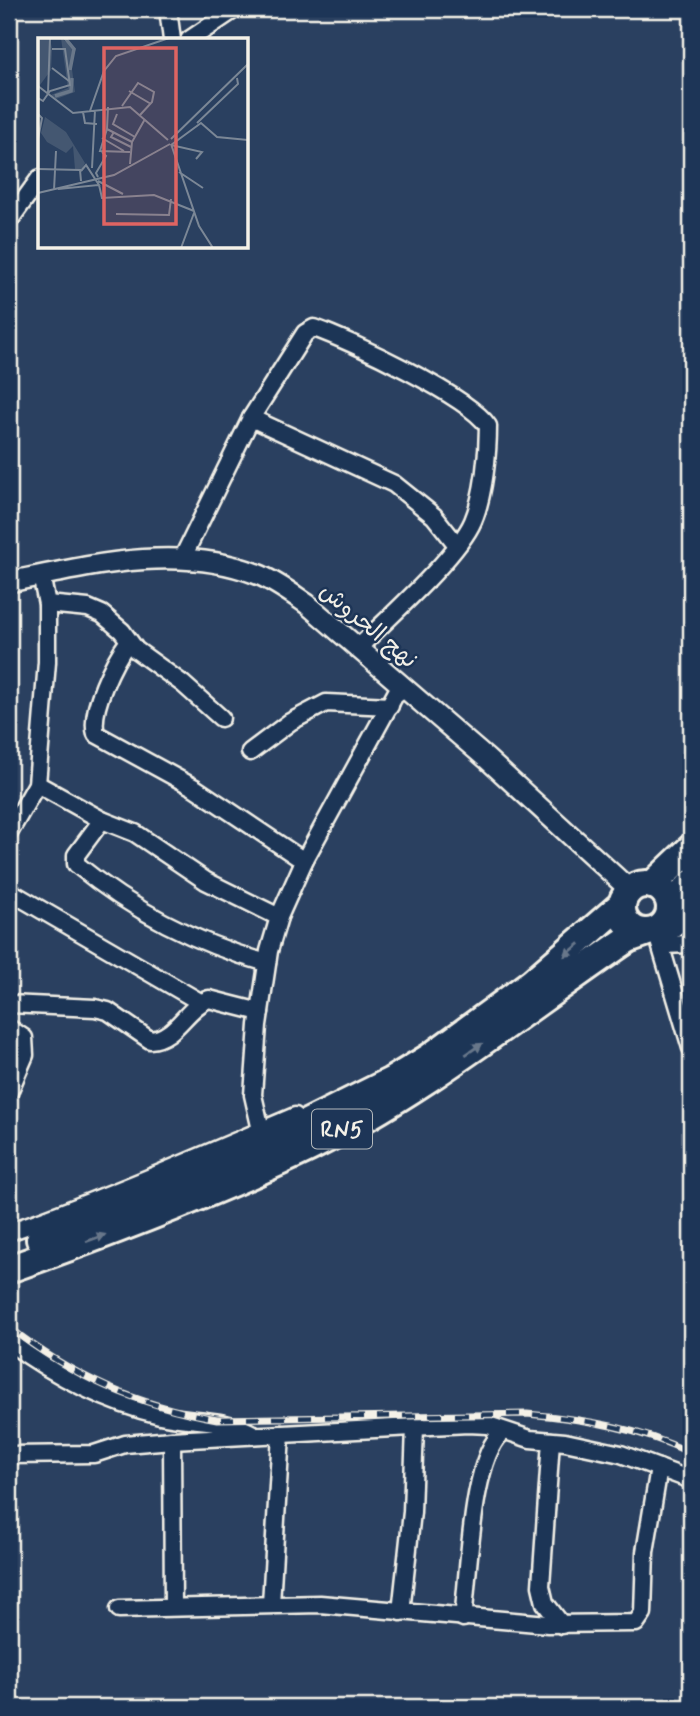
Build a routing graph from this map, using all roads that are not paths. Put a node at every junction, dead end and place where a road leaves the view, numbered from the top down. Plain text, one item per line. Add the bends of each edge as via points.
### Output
1 (168, 9) edge
2 (234, 9) edge
3 (172, 38) edge
4 (193, 38) edge
5 (38, 181) edge
6 (9, 220) edge
7 (250, 418) junction
8 (457, 545) junction
9 (182, 559) junction
10 (41, 575) junction
11 (9, 582) edge
12 (47, 604) junction
13 (128, 642) junction
14 (358, 648) junction
15 (401, 684) junction
16 (390, 706) junction
17 (221, 718) dead end
18 (250, 752) dead end
19 (37, 784) junction
20 (102, 820) junction
21 (9, 833) edge
22 (691, 848) edge
23 (304, 861) junction
24 (691, 884) edge
25 (9, 891) edge
26 (635, 893) junction
27 (681, 911) edge
28 (279, 917) junction
29 (654, 938) junction
30 (691, 944) edge
31 (267, 964) junction
32 (200, 1002) junction
33 (9, 1004) edge
34 (260, 1012) junction
35 (9, 1028) edge
36 (691, 1048) edge
37 (391, 1081) junction
38 (9, 1092) edge
39 (261, 1130) junction
40 (9, 1232) edge
41 (9, 1250) edge
42 (9, 1269) edge
43 (9, 1342) edge
44 (415, 1427) junction
45 (503, 1432) junction
46 (281, 1434) junction
47 (256, 1435) junction
48 (172, 1440) junction
49 (551, 1441) junction
50 (9, 1455) edge
51 (659, 1468) junction
52 (691, 1480) edge
53 (271, 1604) junction
54 (173, 1607) junction
55 (120, 1609) dead end
56 (401, 1612) junction
57 (463, 1618) junction
58 (562, 1625) junction

1 - 3 street
2 - 4 street
5 - 6 street
7 - 8 street via 394,484 434,516
7 - 8 street via 305,333 314,328 430,384 477,413 488,426 488,450 473,520
7 - 9 street
8 - 14 street
9 - 10 street, نهج الحروش via 149,559
9 - 14 street, نهج الحروش via 220,563 277,583
10 - 11 street, نهج الحروش
10 - 12 street
12 - 13 street via 102,614
12 - 19 street
13 - 17 street
13 - 23 street via 96,712 96,734 195,788
14 - 15 street, نهج الحروش
15 - 16 street
15 - 26 street, نهج الحروش
16 - 18 street via 326,703 290,722
16 - 23 street
19 - 20 street
19 - 21 street
20 - 28 street via 135,832 206,881
20 - 31 street via 76,855 76,864 166,924 223,951
22 - 26 main road, RN5
23 - 28 street
24 - 27 main road, RN5
25 - 32 street
26 - 27 main road via 665,893
26 - 29 main road via 622,912 630,927
26 -> 37 main road, RN5 via 531,983
27 - 29 main road, RN5 via 669,918
28 - 31 street
29 - 30 street
29 - 36 street
42 -> 29 main road, RN5 via 149,1218 310,1148 427,1079 622,943
31 - 34 street
32 - 33 street via 156,1040 108,1011
32 - 34 street via 222,1000
34 - 39 street via 253,1095
35 - 38 street via 24,1038 27,1049
37 - 39 street via 359,1088
37 - 41 main road, RN5 via 210,1171
39 - 40 street
43 - 47 street via 91,1391 160,1415 235,1424
44 - 45 street via 488,1425
44 - 46 street
44 - 56 street
45 - 49 street
45 - 57 street via 481,1469
46 - 47 street
46 - 53 street
47 - 48 street
48 - 50 street via 125,1444 94,1454
48 - 54 street
49 - 51 street via 602,1449
49 - 58 street via 541,1586 545,1603
51 - 52 street
51 - 58 street via 645,1552 642,1617 628,1625
53 - 54 street
53 - 56 street
54 - 55 street
56 - 57 street
57 - 58 street

